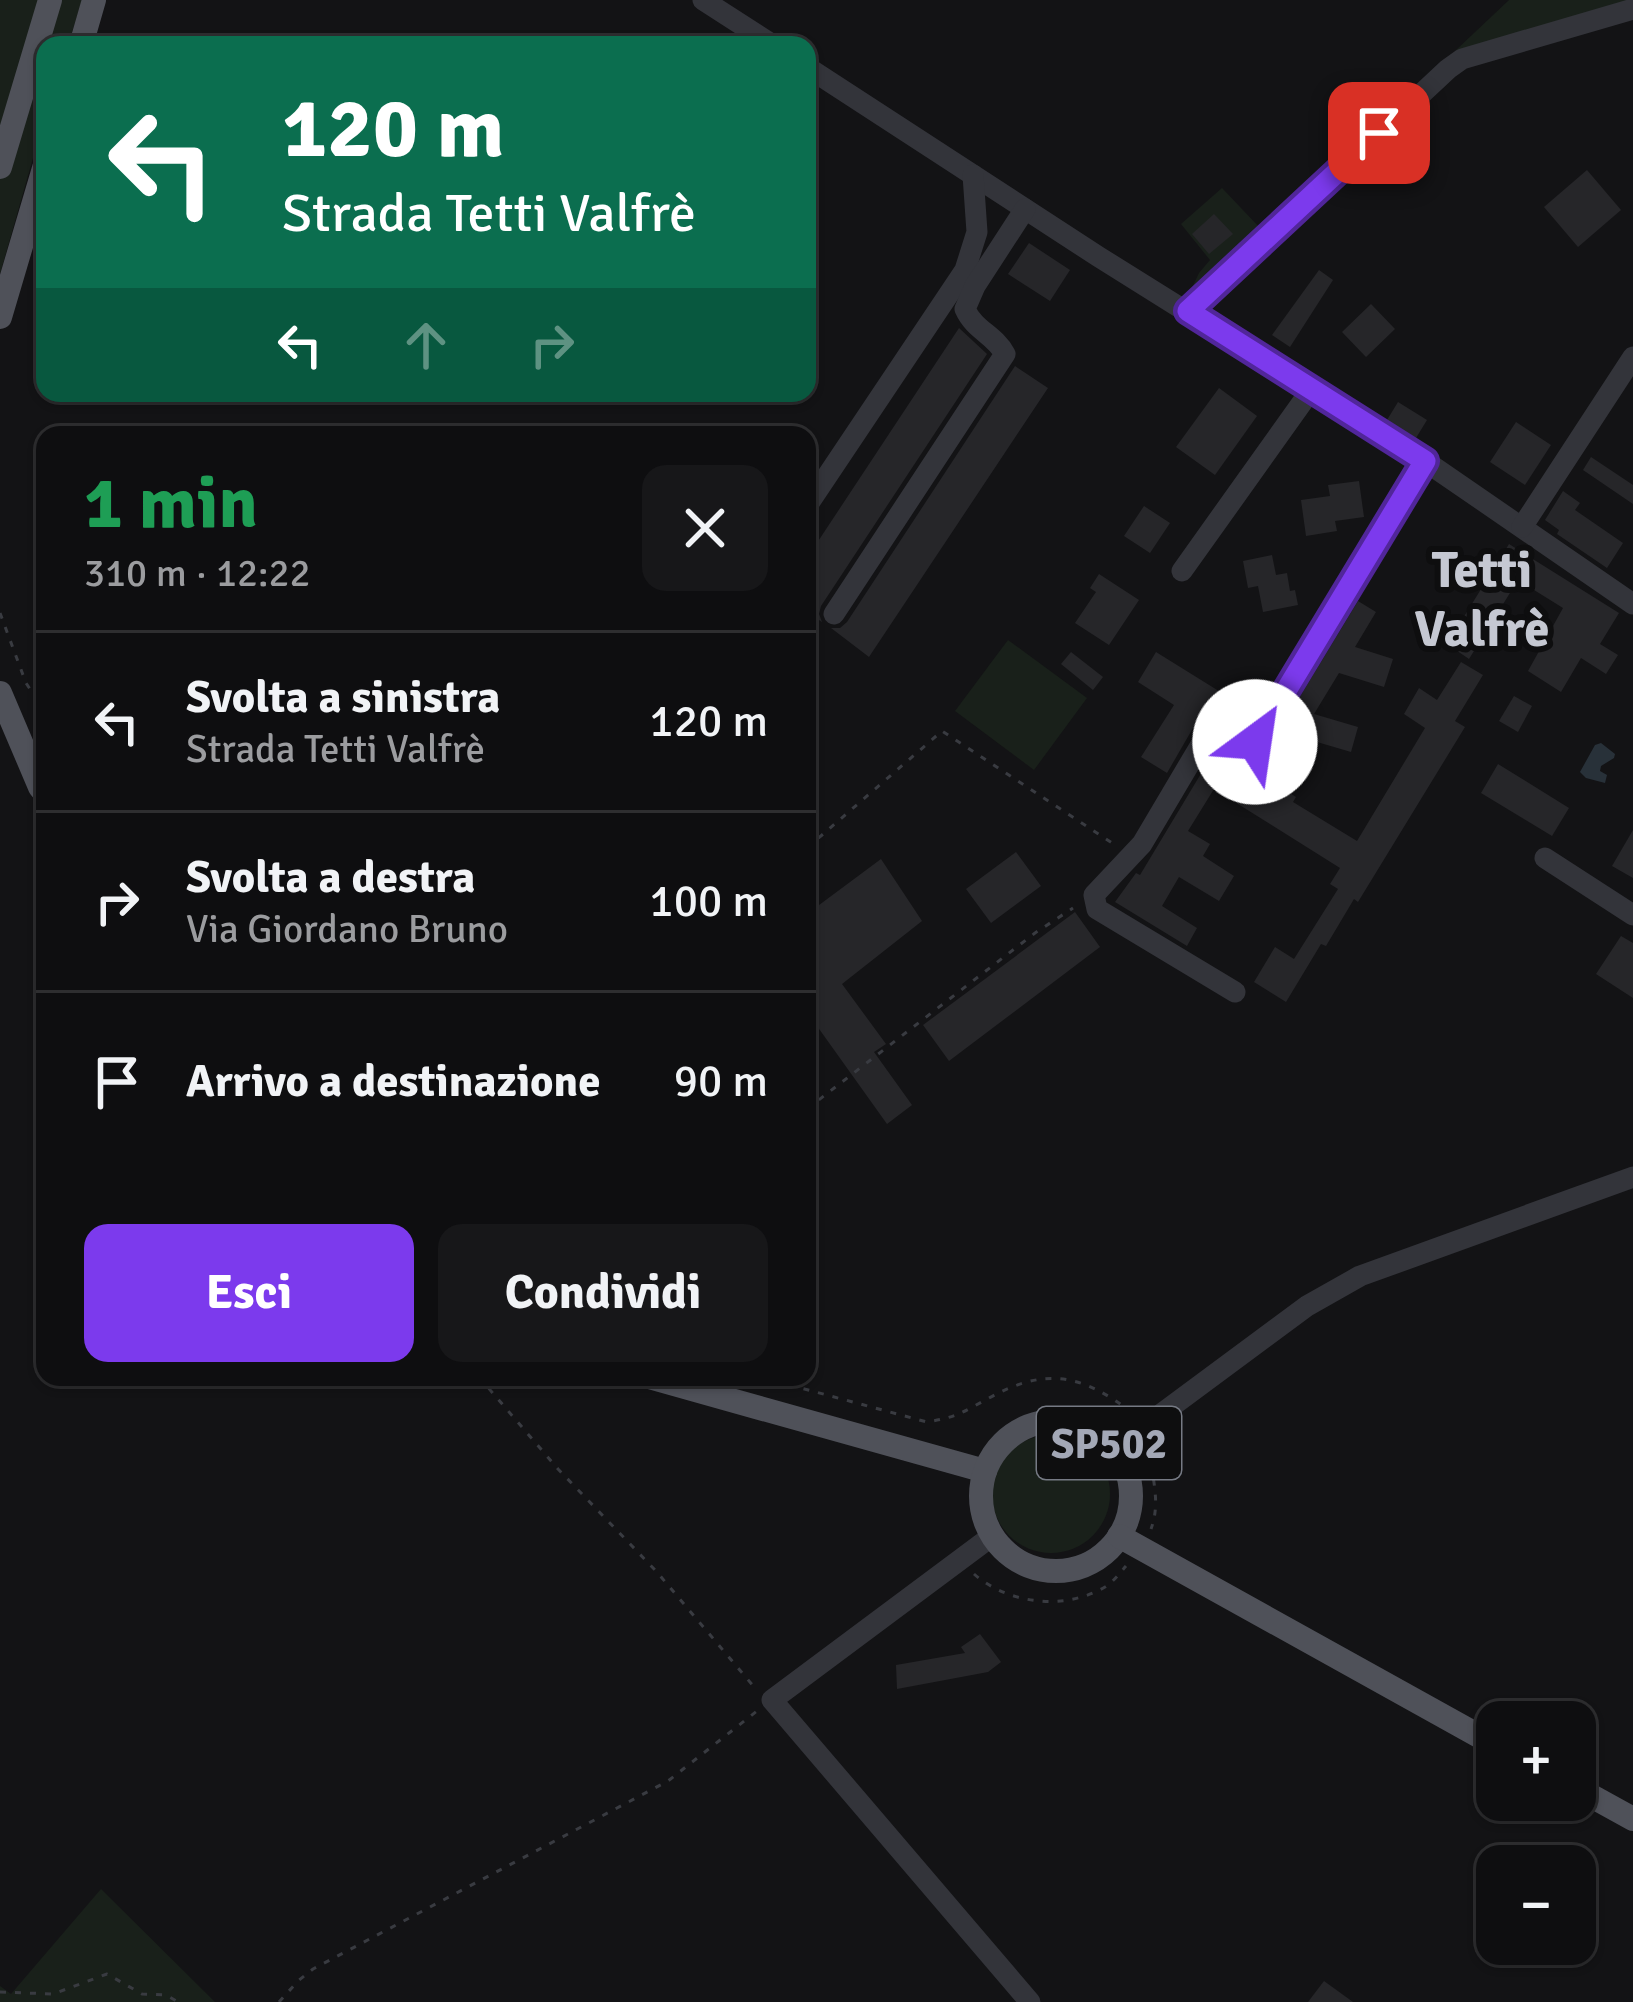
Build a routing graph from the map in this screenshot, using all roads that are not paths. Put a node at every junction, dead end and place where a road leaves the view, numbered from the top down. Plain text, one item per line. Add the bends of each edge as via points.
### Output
1 (50, 0) edge
2 (94, 0) edge
3 (704, 0) edge
4 (1633, 10) edge
5 (39, 36) edge
6 (84, 36) edge
7 (759, 36) edge
8 (36, 46) edge
9 (816, 73) edge
10 (0, 166) edge
11 (973, 175) junction
12 (36, 195) edge
13 (1025, 209) junction
14 (1188, 311) junction
15 (0, 317) edge
16 (1633, 357) edge
17 (1311, 390) junction
18 (1425, 461) junction
19 (816, 493) edge
20 (1522, 527) junction
21 (1182, 571) dead end
22 (1633, 604) edge
23 (834, 614) dead end
24 (0, 693) edge
25 (36, 773) edge
26 (1545, 858) dead end
27 (1633, 915) edge
28 (1234, 992) dead end
29 (1633, 1177) edge
30 (681, 1386) edge
31 (1114, 1449) junction
32 (985, 1471) junction
33 (992, 1536) junction
34 (1119, 1536) junction
35 (1476, 1734) edge
36 (1596, 1799) edge
37 (1633, 1819) edge
38 (1030, 2002) edge

1 - 5 main road
2 - 6 main road
3 - 7 street
4 - 14 street via 1448,68
8 - 10 main road
9 - 11 street
11 - 13 street
11 - 19 street via 977,232 965,270
12 - 15 main road
13 - 14 street
13 - 23 street via 965,309 1005,354
14 - 17 street
16 - 20 street
17 - 18 street
17 - 21 street
18 - 20 street
18 - 28 street via 1255,742 1246,748 1206,736 1142,844 1094,895 1097,909
20 - 22 street
24 - 25 main road
26 - 27 street
29 - 31 street via 1336,1288
30 - 32 main road, SP502
31 - 32 main road, SP502 via 1081,1425 1048,1421 1016,1432
31 - 34 main road, SP502 via 1131,1488
32 - 33 main road, SP502 via 982,1504
33 - 34 main road, SP502 via 1016,1559 1047,1570 1081,1567
33 - 38 street via 770,1701
34 - 35 main road, SP502
36 - 37 main road

